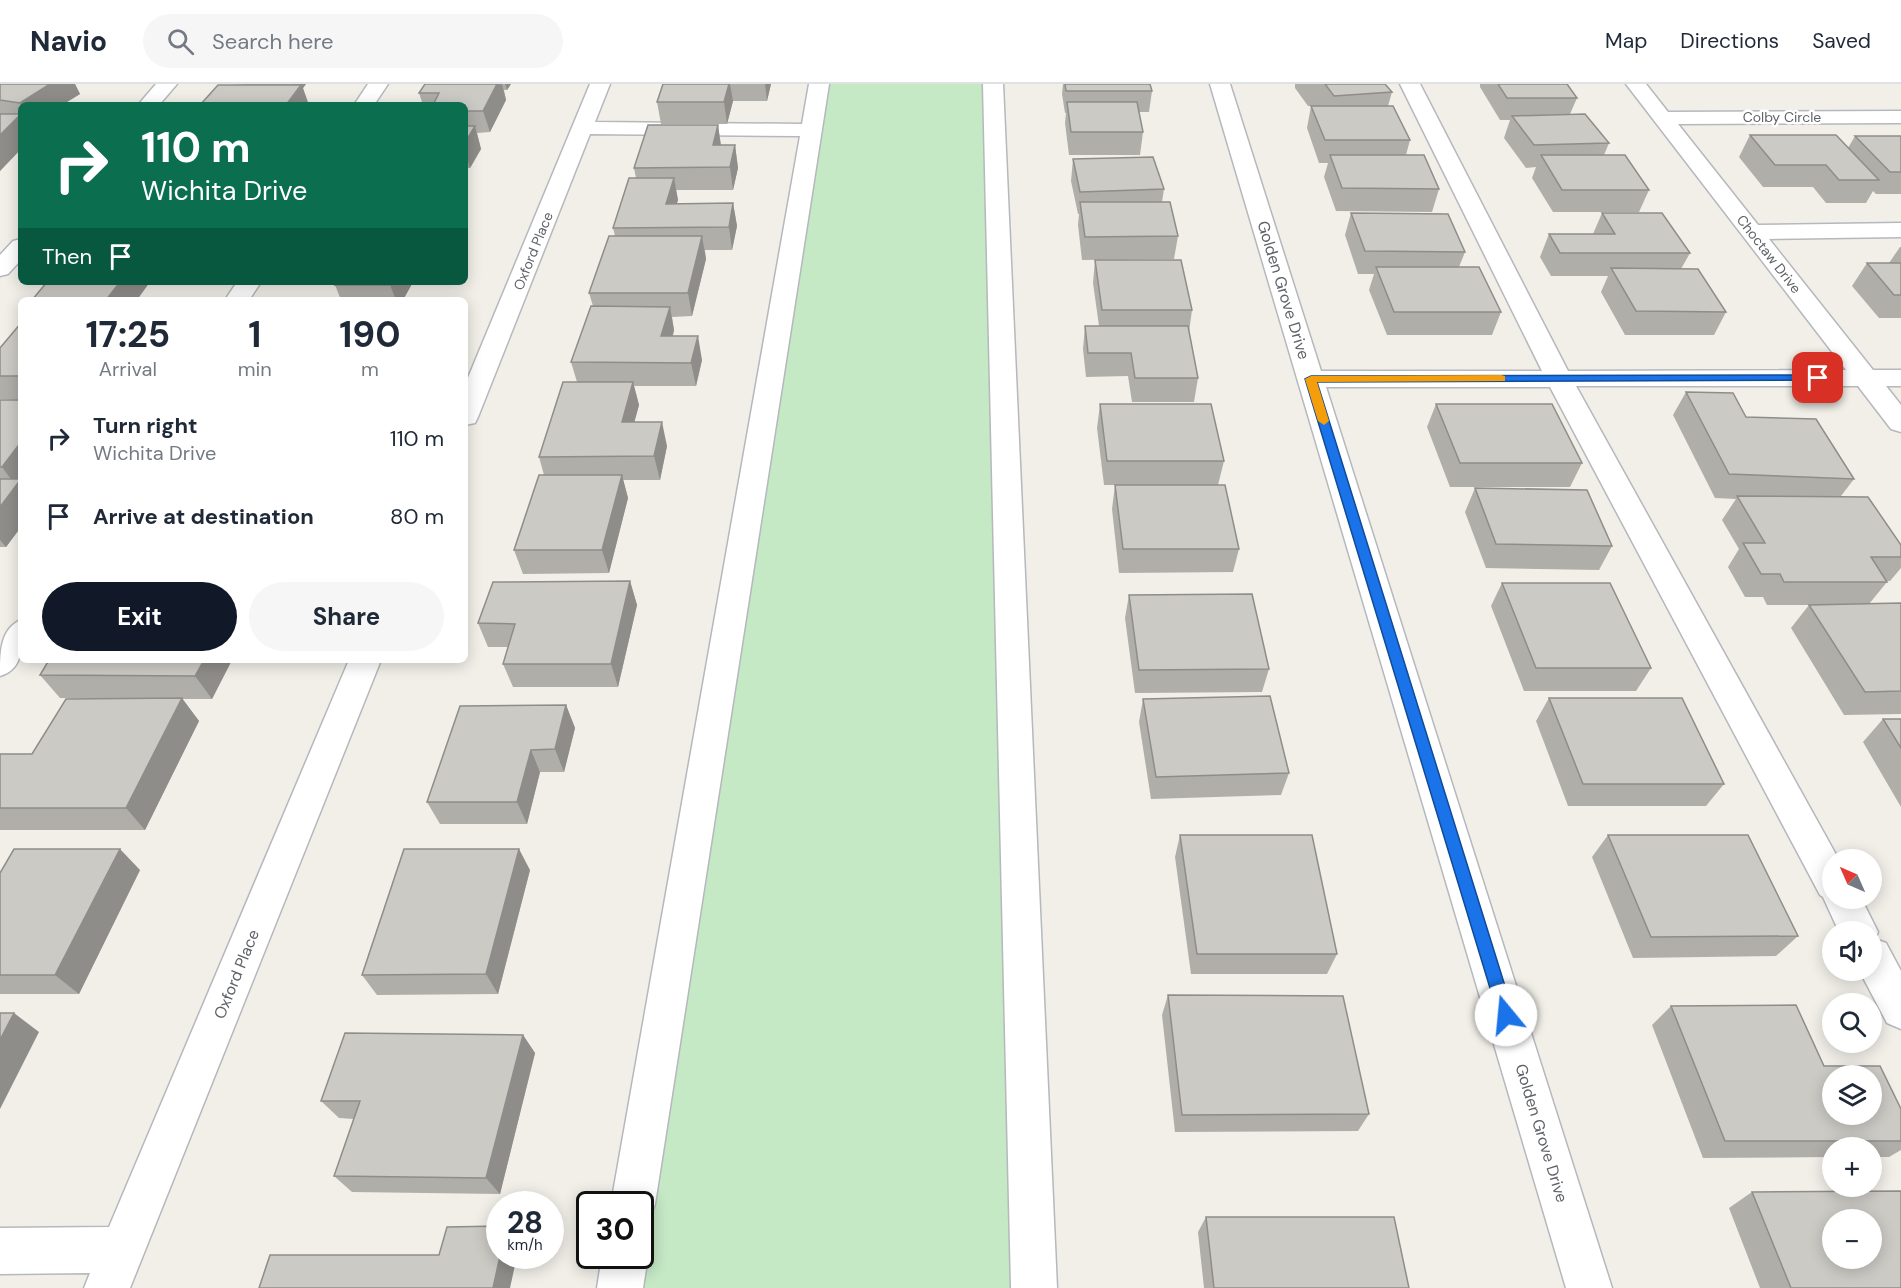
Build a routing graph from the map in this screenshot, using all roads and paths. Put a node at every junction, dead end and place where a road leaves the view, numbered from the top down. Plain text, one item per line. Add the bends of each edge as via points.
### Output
1 (167, 84) edge
2 (378, 84) edge
3 (600, 84) edge
4 (819, 84) edge
5 (993, 84) edge
6 (1221, 84) edge
7 (1410, 84) edge
8 (1636, 84) edge
9 (151, 102) edge
10 (366, 102) edge
11 (1901, 117) edge
12 (1663, 118) junction
13 (583, 128) junction
14 (811, 130) junction
15 (1901, 230) edge
16 (1751, 232) junction
17 (18, 249) edge
18 (0, 269) edge
19 (1866, 378) junction
20 (1901, 378) edge
21 (1311, 379) junction
22 (1559, 379) junction
23 (468, 410) edge
24 (1901, 423) edge
25 (18, 637) edge
26 (364, 663) edge
27 (0, 664) edge
28 (1822, 864) edge
29 (1882, 975) edge
30 (1901, 1010) edge
31 (635, 1191) edge
32 (0, 1251) edge
33 (115, 1269) edge
34 (623, 1269) edge
35 (620, 1288) edge
36 (1034, 1288) edge
37 (1589, 1288) edge

1 - 9 street
2 - 10 street
3 - 13 street, Oxford Place
4 - 14 street
5 - 36 street
6 - 21 street, Golden Grove Drive
7 - 22 street
8 - 12 street, Choctaw Drive
11 - 12 street, Colby Circle
12 - 16 street, Choctaw Drive
13 - 14 street
13 - 23 street, Oxford Place
14 - 31 street
15 - 16 street
16 - 19 street, Choctaw Drive
17 - 18 street
19 - 20 street
19 - 22 street
19 - 24 street, Choctaw Drive
21 - 22 street
21 - 37 street, Golden Grove Drive
22 - 28 street
25 - 27 street
26 - 33 street, Oxford Place
29 - 30 street
32 - 33 street
34 - 35 street

